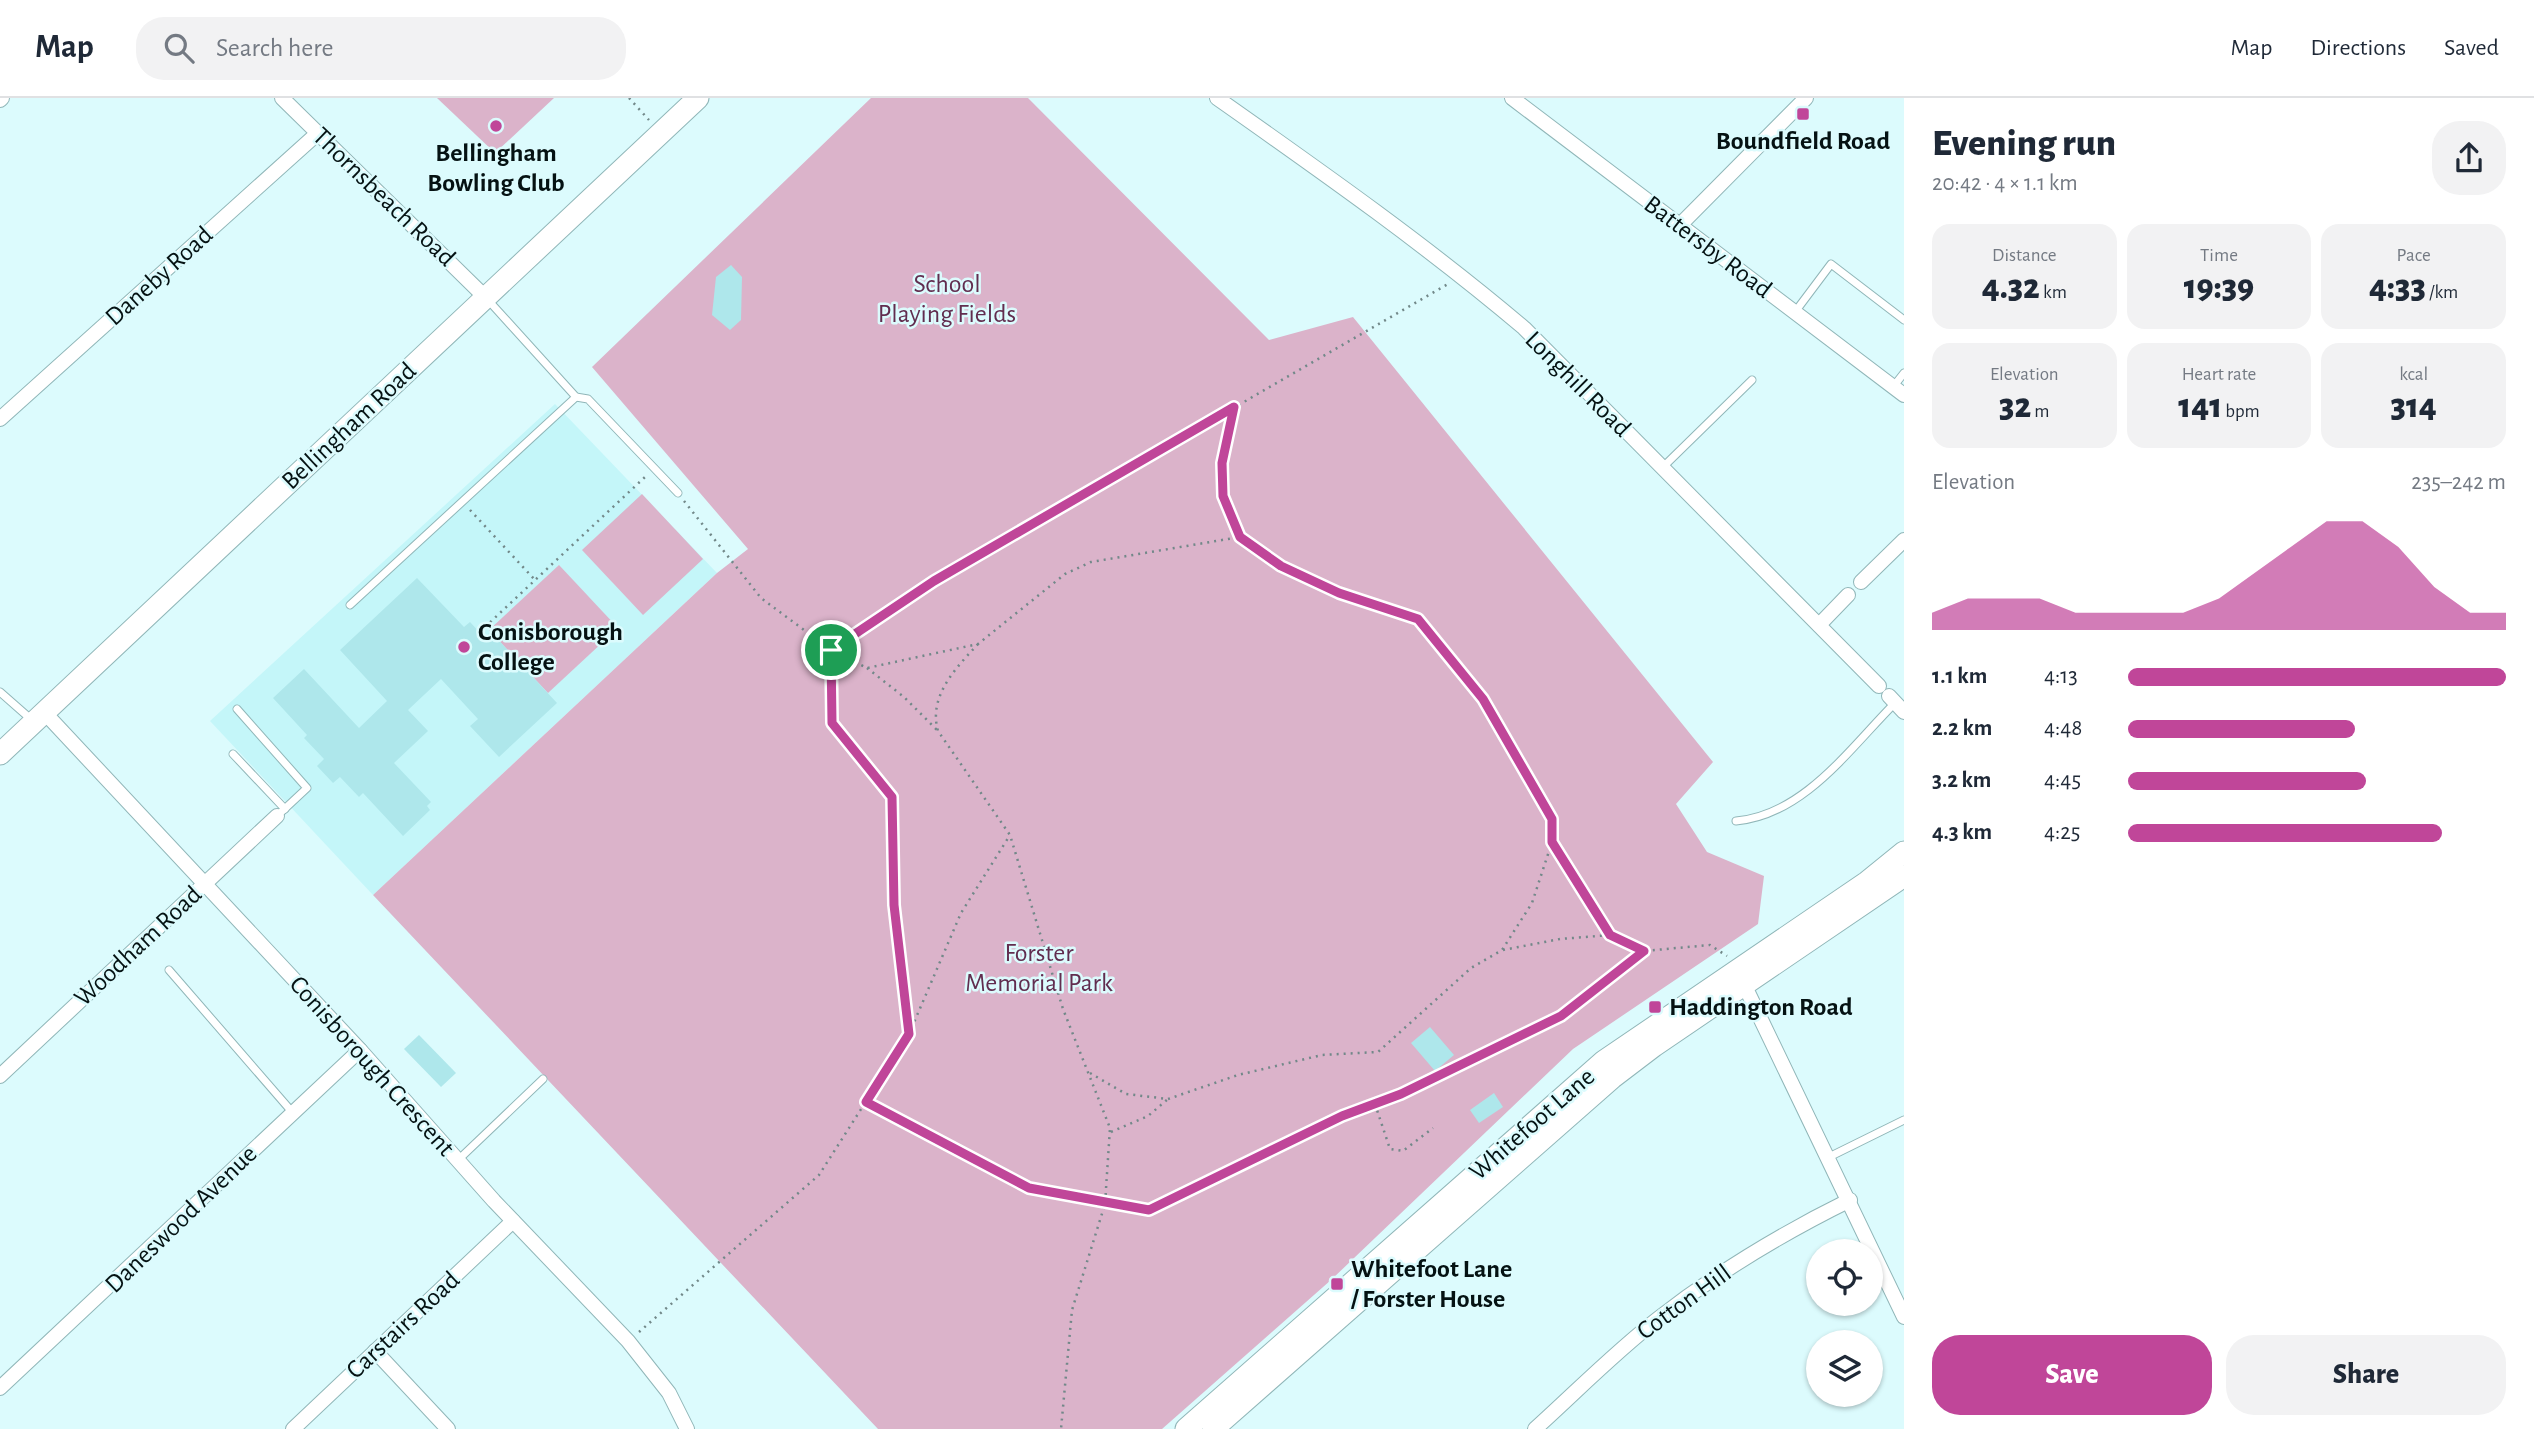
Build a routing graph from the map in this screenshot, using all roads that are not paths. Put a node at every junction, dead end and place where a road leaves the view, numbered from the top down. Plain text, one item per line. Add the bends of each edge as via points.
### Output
1 (282, 98) edge
2 (698, 98) edge
3 (1217, 98) edge
4 (1806, 98) edge
5 (1519, 100) edge
6 (318, 133) junction
7 (1681, 225) junction
8 (485, 297) junction
9 (1795, 313) junction
10 (1904, 320) edge
11 (1904, 373) edge
12 (1752, 380) dead end
13 (1899, 391) edge
14 (576, 397) junction
15 (0, 419) edge
16 (1661, 469) junction
17 (678, 493) road end
18 (1904, 540) edge
19 (1861, 582) joint
20 (1848, 595) joint
21 (350, 605) dead end
22 (1819, 625) junction
23 (0, 692) edge
24 (1895, 700) edge
25 (237, 709) dead end
26 (39, 717) junction
27 (0, 754) edge
28 (233, 754) dead end
29 (281, 813) junction
30 (1736, 821) dead end
31 (1904, 853) edge
32 (1904, 876) edge
33 (205, 884) junction
34 (169, 970) dead end
35 (1736, 970) junction
36 (360, 1050) junction
37 (0, 1076) edge
38 (543, 1079) dead end
39 (293, 1113) junction
40 (1904, 1120) edge
41 (1829, 1157) junction
42 (457, 1161) junction
43 (1850, 1200) junction
44 (513, 1221) junction
45 (1904, 1317) edge
46 (375, 1351) junction
47 (0, 1388) edge
48 (1216, 1418) edge
49 (442, 1427) edge
50 (293, 1429) edge
51 (687, 1429) edge
52 (1186, 1429) edge
53 (1535, 1429) edge

1 - 6 street, Thornsbeach Road
2 - 8 street, Bellingham Road
3 - 16 street, Longhill Road via 1463,276 1524,328
4 - 7 street
5 - 7 street, Battersby Road
6 - 8 street, Thornsbeach Road
6 - 15 street, Daneby Road
7 - 9 street, Battersby Road
8 - 14 lane
8 - 26 street, Bellingham Road
9 - 10 lane via 1831,264
9 - 13 street, Battersby Road
11 - 13 lane
12 - 16 lane
14 - 17 lane via 587,399
14 - 21 lane
16 - 22 street, Longhill Road
18 - 19 street
19 - 20 lane
20 - 22 street
22 - 24 street, Longhill Road
23 - 26 lane
24 - 30 lane via 1798,799 1755,819
25 - 29 lane via 305,783 307,788
26 - 27 street, Bellingham Road
26 - 33 street, Conisborough Crescent
28 - 29 lane
29 - 33 street, Woodham Road
31 - 35 street, Whitefoot Lane
32 - 35 street, Whitefoot Lane
33 - 36 street, Conisborough Crescent
33 - 37 street, Woodham Road
34 - 39 lane
35 - 41 street
35 - 48 street, Whitefoot Lane via 1604,1061
36 - 39 street, Daneswood Avenue
36 - 42 street, Conisborough Crescent
38 - 42 lane
39 - 47 street, Daneswood Avenue
40 - 41 lane
41 - 43 street
42 - 44 street, Conisborough Crescent
43 - 45 street
43 - 53 street, Cotton Hill via 1744,1258 1695,1291 1624,1347
44 - 46 street, Carstairs Road
44 - 51 street, Conisborough Crescent via 628,1341 669,1393
46 - 49 street
46 - 50 street, Carstairs Road
48 - 52 street, Whitefoot Lane

